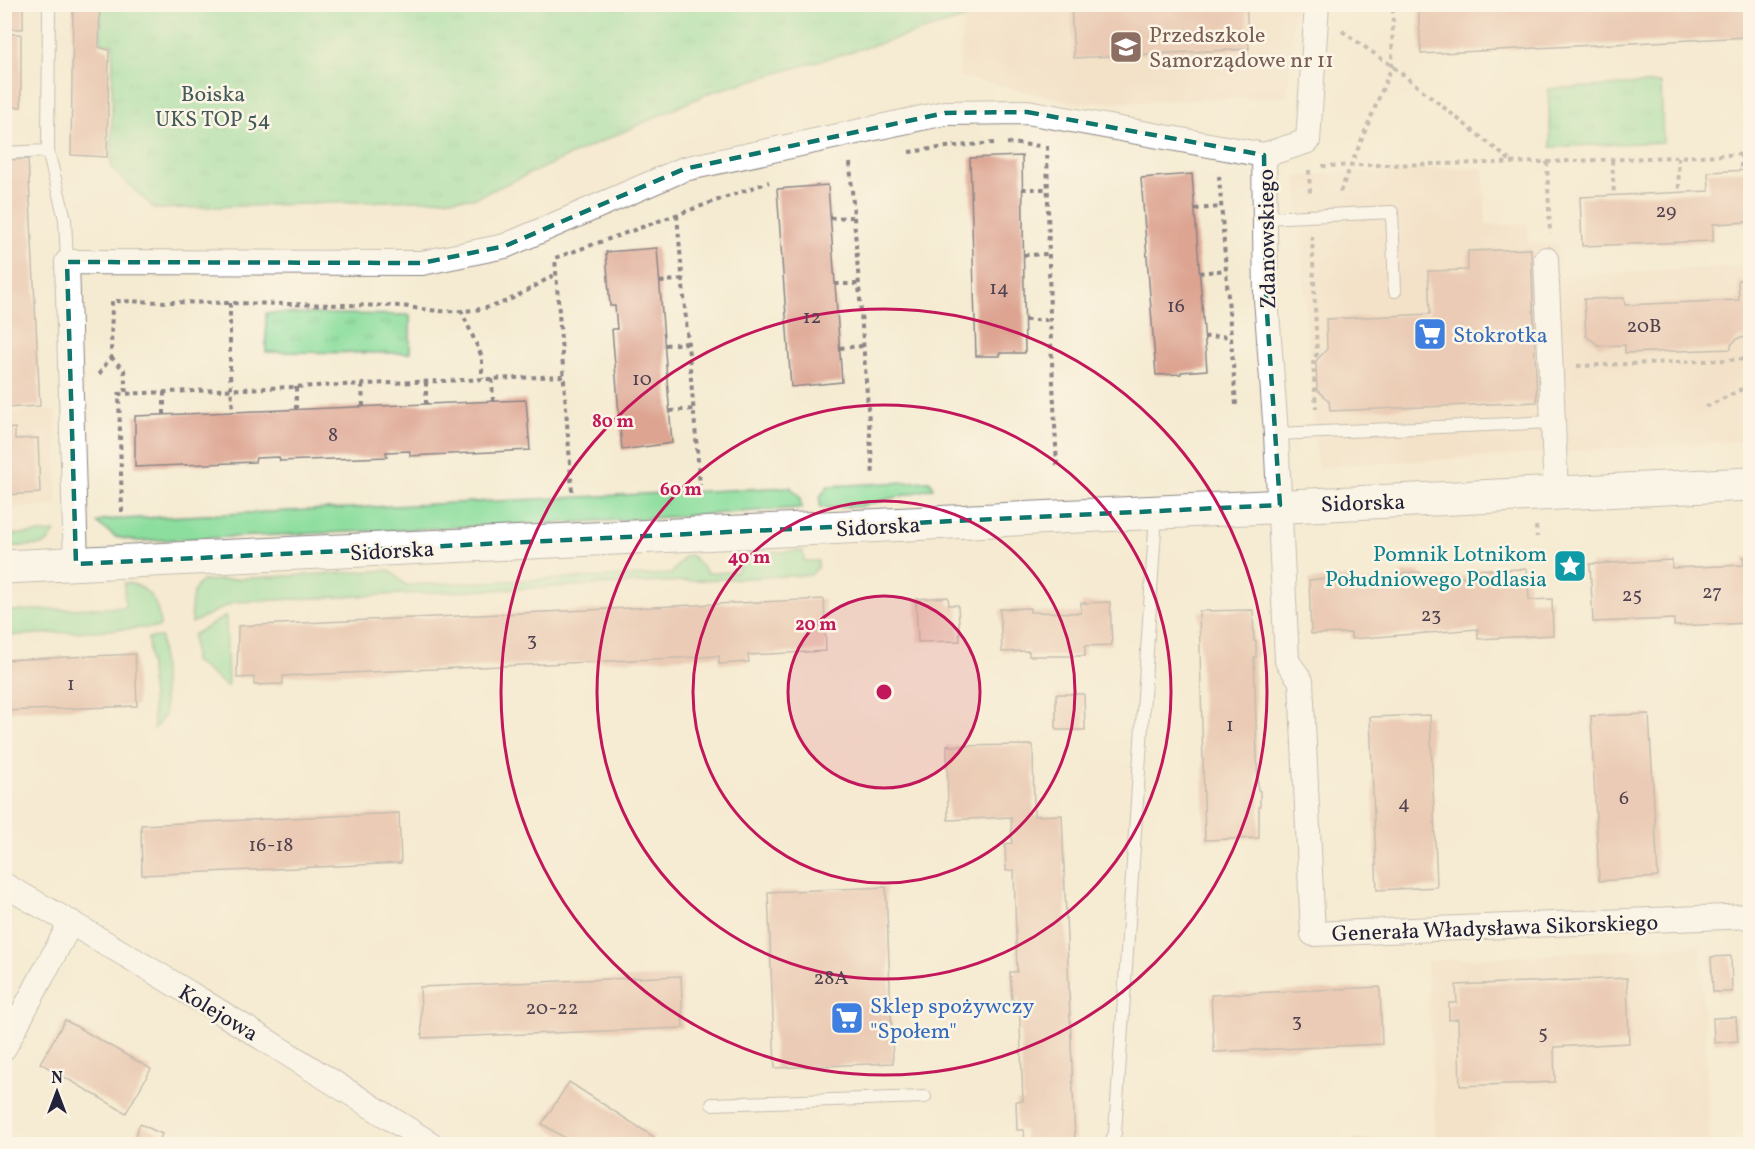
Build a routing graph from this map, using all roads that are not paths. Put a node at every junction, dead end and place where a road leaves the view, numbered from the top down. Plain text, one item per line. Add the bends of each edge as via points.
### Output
1 (49, 4) edge
2 (1316, 14) edge
3 (48, 151) junction
4 (4, 153) edge
5 (1264, 155) junction
6 (1264, 218) junction
7 (1546, 259) road end
8 (67, 262) junction
9 (1395, 291) dead end
10 (1554, 422) junction
11 (1276, 434) junction
12 (1750, 484) edge
13 (1556, 493) junction
14 (1280, 505) junction
15 (1156, 511) junction
16 (76, 564) junction
17 (4, 567) edge
18 (4, 885) edge
19 (1750, 916) edge
20 (71, 922) junction
21 (4, 1048) edge
22 (925, 1097) dead end
23 (712, 1104) dead end
24 (431, 1144) edge
25 (1110, 1144) edge

1 - 3 lane
2 - 5 street, Zdanowskiego via 1308,141
3 - 4 lane
3 - 8 lane via 65,219
5 - 6 street, Zdanowskiego
5 - 8 street via 1027,112 945,113 684,169 505,246 422,263
6 - 9 lane via 1392,212
6 - 11 street, Zdanowskiego
7 - 10 street
8 - 16 street
10 - 11 lane
10 - 13 street
11 - 14 street, Zdanowskiego
12 - 13 street, Sidorska
13 - 14 street, Sidorska
14 - 15 street, Sidorska
14 - 19 street, Generała Władysława Sikorskiego via 1287,662 1301,681 1313,934
15 - 16 street, Sidorska
15 - 25 lane via 1115,1133
16 - 17 street, Sidorska
18 - 20 street, Kolejowa
20 - 21 street
20 - 24 street, Kolejowa
22 - 23 lane

